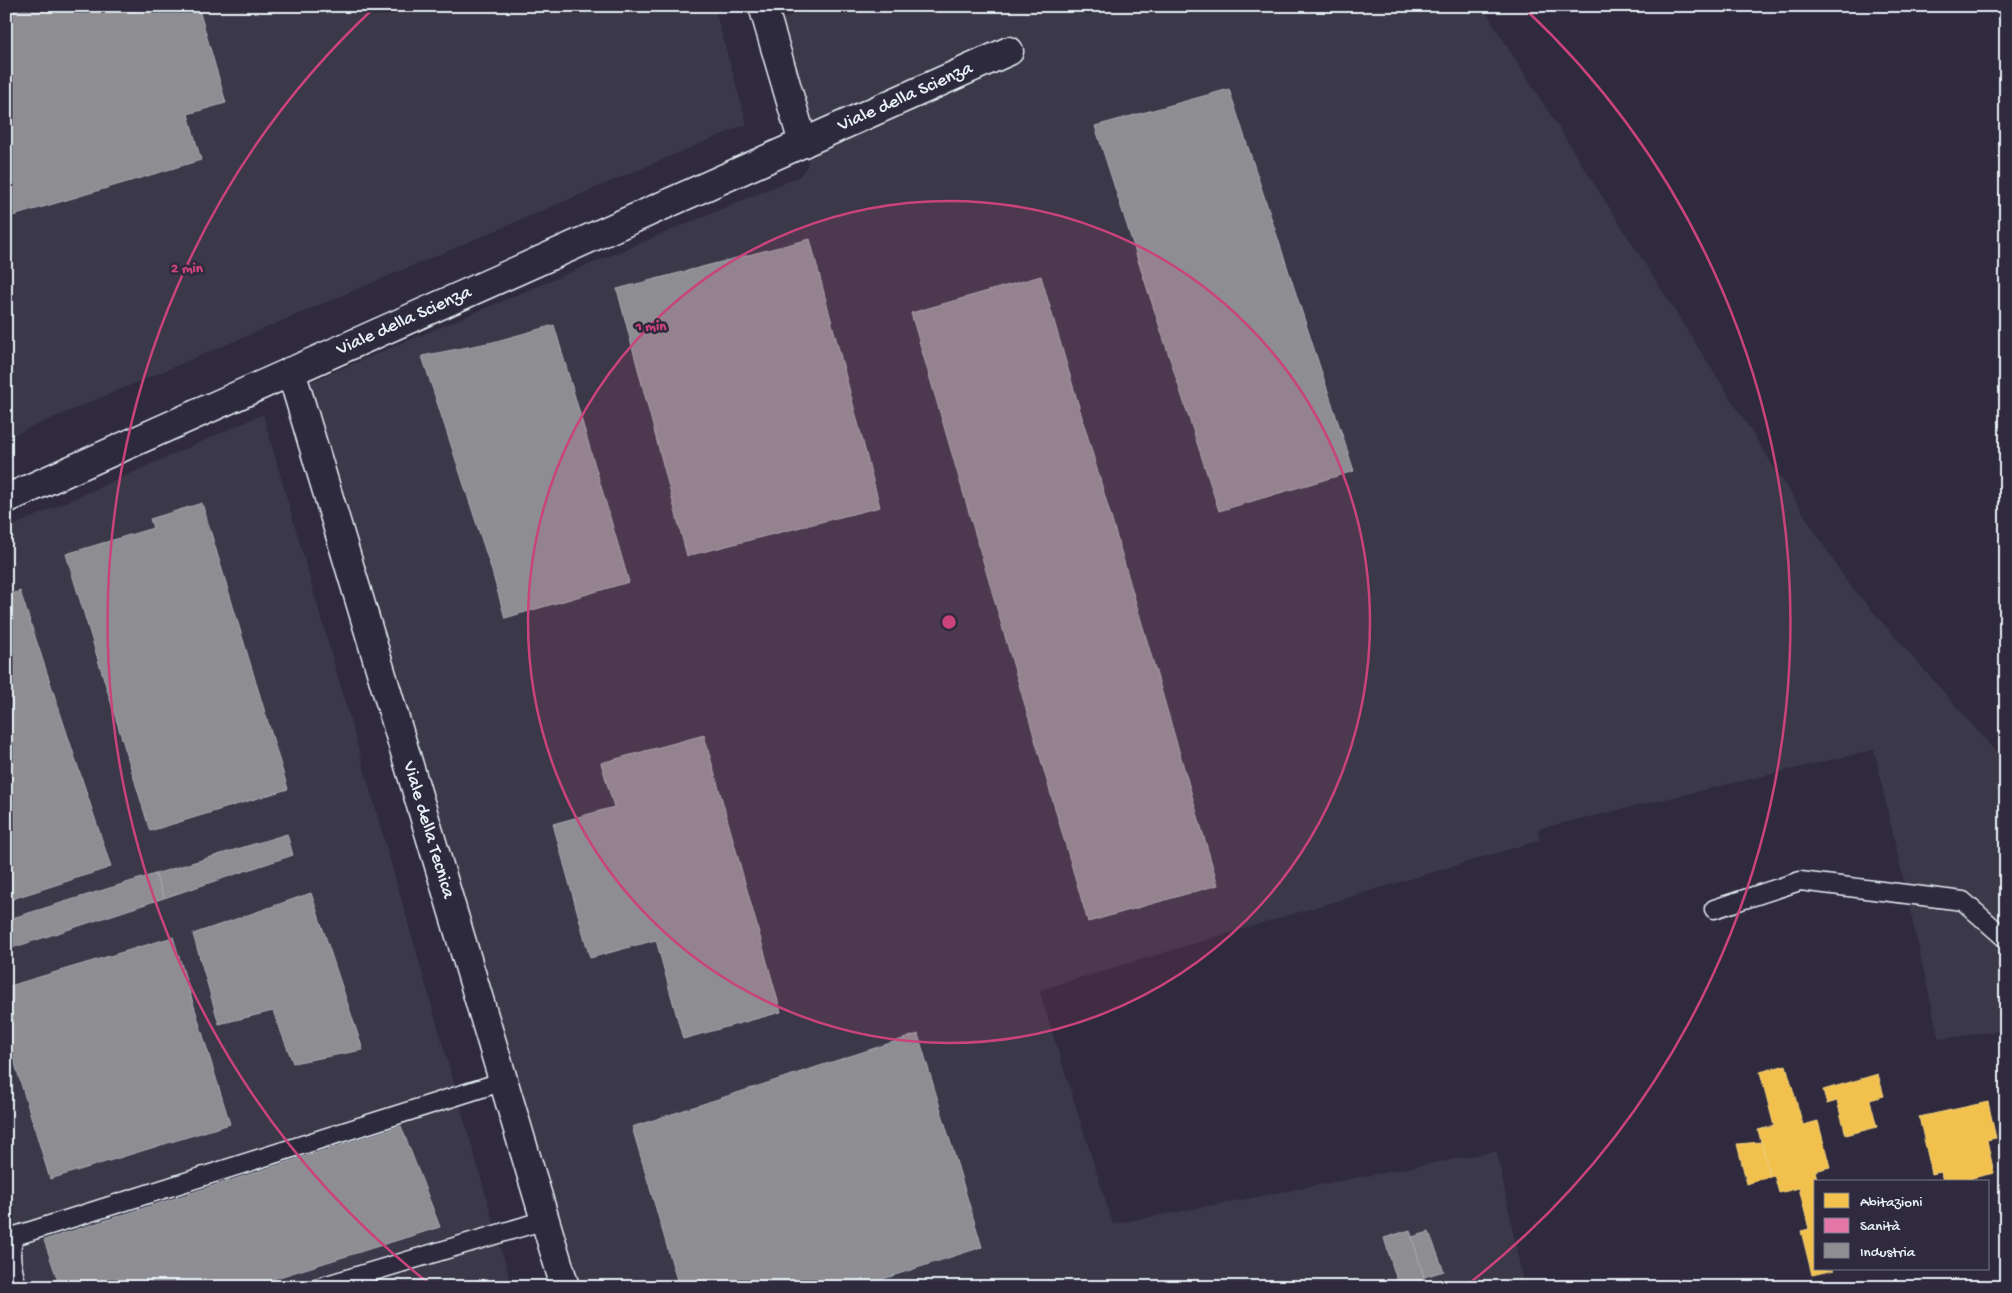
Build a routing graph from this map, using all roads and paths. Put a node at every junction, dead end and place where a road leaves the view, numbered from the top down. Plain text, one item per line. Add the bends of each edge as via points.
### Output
1 (763, 6) edge
2 (1009, 51) dead end
3 (803, 143) junction
4 (291, 371) junction
5 (6, 498) edge
6 (1714, 909) dead end
7 (2006, 939) edge
8 (504, 1081) junction
9 (545, 1220) junction
10 (17, 1287) edge
11 (320, 1287) edge
12 (565, 1287) edge

1 - 3 street
2 - 3 street, Viale della Scienza
3 - 4 street, Viale della Scienza
4 - 5 street, Viale della Scienza
4 - 8 street, Viale della Tecnica
6 - 7 lane via 1800,881 1962,901
8 - 9 street, Viale della Tecnica
8 - 10 lane via 15,1236 10,1245
9 - 11 lane
9 - 12 street, Viale della Tecnica

